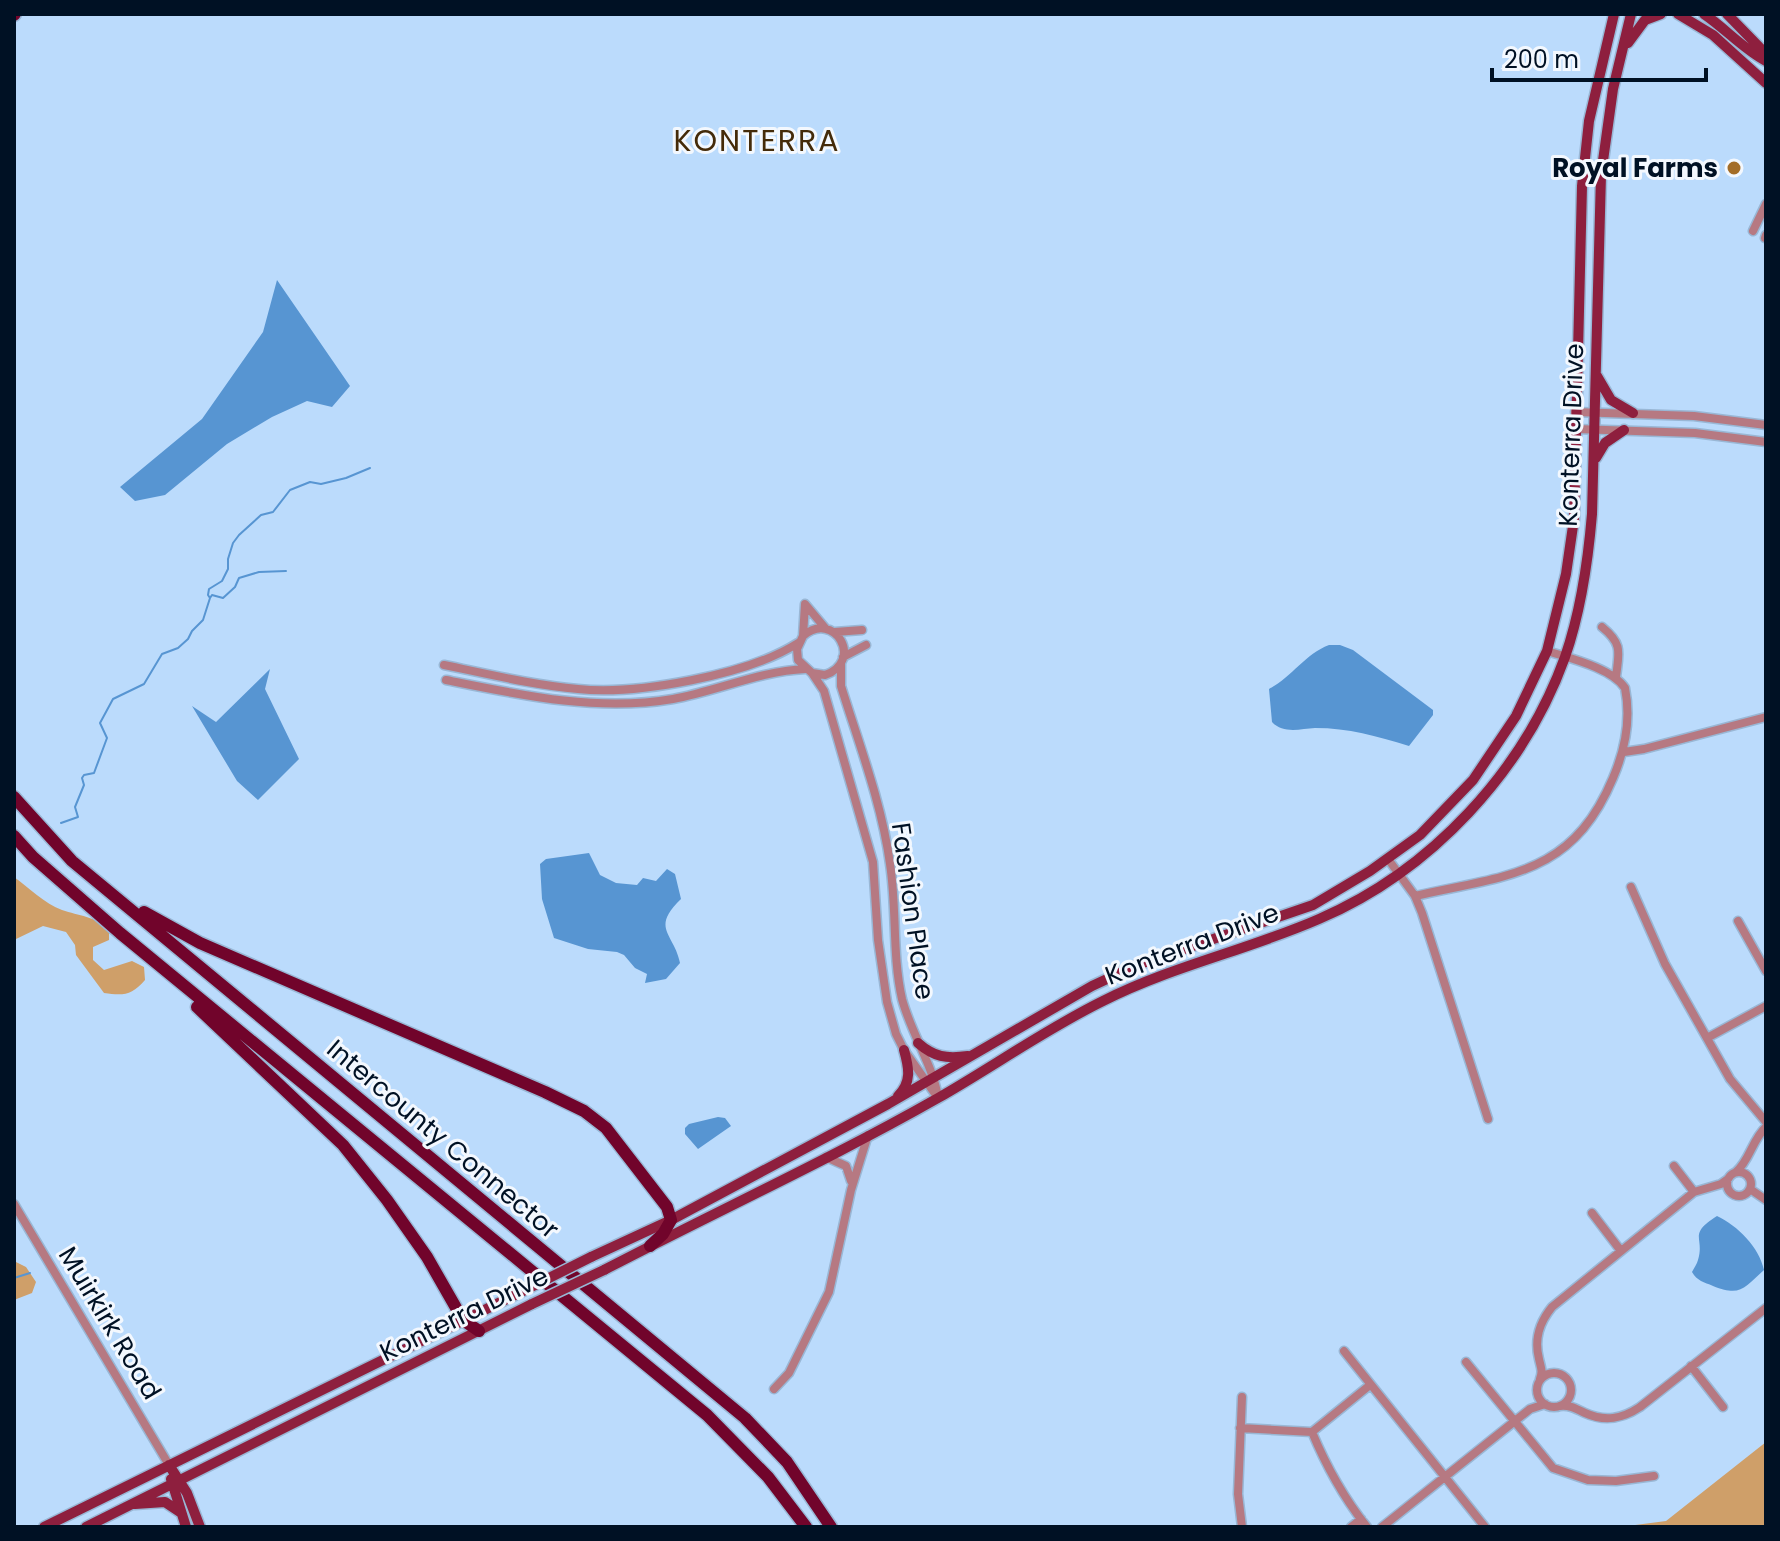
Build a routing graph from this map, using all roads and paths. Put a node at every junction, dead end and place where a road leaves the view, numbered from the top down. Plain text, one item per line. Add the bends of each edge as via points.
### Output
1 (1614, 14) edge
2 (1631, 14) edge
3 (1661, 14) edge
4 (1704, 14) edge
5 (1727, 14) edge
6 (1679, 15) edge
7 (1622, 51) junction
8 (1766, 54) edge
9 (1766, 61) edge
10 (1766, 83) edge
11 (1766, 204) edge
12 (1753, 231) dead end
13 (1596, 372) junction
14 (1575, 412) junction
15 (1595, 412) junction
16 (1633, 413) junction
17 (1766, 425) edge
18 (1576, 429) junction
19 (1595, 429) junction
20 (1624, 430) junction
21 (1766, 442) edge
22 (1594, 463) junction
23 (1602, 627) dead end
24 (830, 630) junction
25 (862, 630) dead end
26 (800, 640) junction
27 (866, 645) dead end
28 (1547, 651) junction
29 (1565, 657) junction
30 (842, 660) junction
31 (444, 665) dead end
32 (808, 671) junction
33 (1616, 677) junction
34 (446, 680) dead end
35 (1766, 717) edge
36 (1624, 752) junction
37 (14, 797) edge
38 (14, 836) edge
39 (1388, 859) junction
40 (1398, 873) junction
41 (1631, 887) dead end
42 (1415, 896) junction
43 (120, 899) junction
44 (1738, 921) dead end
45 (120, 933) junction
46 (1766, 971) edge
47 (1766, 1006) edge
48 (1707, 1038) junction
49 (918, 1043) junction
50 (904, 1050) junction
51 (974, 1055) junction
52 (931, 1081) junction
53 (938, 1098) junction
54 (888, 1104) junction
55 (1488, 1119) dead end
56 (1766, 1124) edge
57 (868, 1135) junction
58 (824, 1157) junction
59 (1674, 1166) dead end
60 (1741, 1173) junction
61 (1728, 1179) junction
62 (1716, 1186) junction
63 (1750, 1189) junction
64 (851, 1190) junction
65 (1730, 1191) junction
66 (1694, 1192) junction
67 (1766, 1200) edge
68 (14, 1204) edge
69 (1592, 1213) dead end
70 (671, 1220) junction
71 (650, 1246) junction
72 (1621, 1251) junction
73 (1766, 1308) edge
74 (463, 1320) junction
75 (479, 1331) junction
76 (1344, 1351) dead end
77 (1466, 1362) dead end
78 (1691, 1366) junction
79 (1542, 1367) junction
80 (1552, 1373) junction
81 (1540, 1379) junction
82 (1370, 1385) junction
83 (774, 1389) dead end
84 (1538, 1394) junction
85 (1570, 1396) junction
86 (1242, 1397) dead end
87 (1545, 1404) junction
88 (1560, 1406) junction
89 (1574, 1407) junction
90 (1723, 1407) dead end
91 (1530, 1409) junction
92 (1513, 1423) junction
93 (1240, 1428) junction
94 (1312, 1432) junction
95 (169, 1465) junction
96 (1654, 1476) dead end
97 (1445, 1477) junction
98 (175, 1482) junction
99 (129, 1505) junction
100 (182, 1513) junction
101 (1364, 1523) edge
102 (44, 1527) edge
103 (86, 1527) edge
104 (186, 1527) edge
105 (200, 1527) edge
106 (806, 1527) edge
107 (831, 1527) edge
108 (1242, 1527) edge
109 (1351, 1527) edge
110 (1382, 1527) edge
111 (1485, 1527) edge

1 - 14 main road, Konterra Drive via 1589,121 1582,186
2 - 7 main road, Konterra Drive
3 - 7 main road via 1645,20
4 - 9 main road
5 - 8 main road
6 - 10 main road via 1713,35
7 - 13 main road, Konterra Drive via 1601,175
11 - 12 street
13 - 15 main road, Konterra Drive
13 - 16 main road via 1611,400
14 - 15 street
14 - 18 main road, Konterra Drive
15 - 16 street
15 - 19 main road, Konterra Drive
16 - 17 street
18 - 19 street
18 - 28 main road, Konterra Drive via 1574,519
19 - 20 street
19 - 22 main road, Konterra Drive
20 - 21 street
20 - 22 main road via 1605,443
22 - 29 main road, Konterra Drive via 1587,566
23 - 33 street via 1619,646
24 - 25 street
24 - 26 street via 813,629
24 - 26 street via 805,604
24 - 30 street via 841,640
26 - 31 street via 780,655 706,677 626,689 578,689
26 - 32 street via 797,654
27 - 30 street
28 - 29 street
28 - 39 main road, Konterra Drive via 1516,716 1473,780 1420,835
29 - 33 street
29 - 40 main road, Konterra Drive via 1531,728 1493,785 1432,848
30 - 32 street via 825,675
30 - 49 street, Fashion Place via 841,686 884,828 898,975
32 - 34 street via 785,670 673,699 631,704 552,700
32 - 50 street, Fashion Place via 824,691 873,862 883,982
33 - 36 street via 1626,695
35 - 36 street
36 - 42 street via 1593,820 1561,852 1527,869
37 - 43 highway, Intercounty Connector via 72,861
38 - 45 highway, Intercounty Connector
39 - 40 street
39 - 51 main road, Konterra Drive via 1313,905 1137,965 1092,986
40 - 42 street
40 - 53 main road, Konterra Drive via 1321,918 1101,1002
41 - 48 street via 1665,964
42 - 55 street
43 - 70 highway via 200,943 584,1111 632,1159
43 - 107 highway, Intercounty Connector via 745,1418 787,1462
44 - 46 street
45 - 74 highway via 343,1145 419,1246
45 - 106 highway, Intercounty Connector via 707,1415 752,1459
47 - 48 street
48 - 56 street via 1730,1079
49 - 51 main road via 943,1058
49 - 52 street, Fashion Place
50 - 52 street, Fashion Place
50 - 54 main road via 909,1078
51 - 52 main road, Konterra Drive
52 - 53 street, Fashion Place
52 - 54 main road, Konterra Drive
53 - 57 main road, Konterra Drive
54 - 70 main road, Konterra Drive
56 - 60 street
57 - 58 main road, Konterra Drive
57 - 64 street
58 - 64 street via 846,1166
58 - 71 main road, Konterra Drive
59 - 66 street
60 - 61 street
60 - 63 street via 1751,1182
61 - 62 street
61 - 65 street
62 - 65 street
62 - 66 street
63 - 65 street via 1739,1196
63 - 67 street
64 - 83 street via 829,1292 789,1373
66 - 72 street
68 - 95 street, Muirkirk Road
69 - 72 street
70 - 71 highway
70 - 74 main road, Konterra Drive, bridge
71 - 75 main road, Konterra Drive, bridge
72 - 79 street via 1545,1315 1537,1331
73 - 78 street
74 - 75 highway
74 - 95 main road, Konterra Drive
75 - 98 main road, Konterra Drive
76 - 82 street
77 - 92 street
78 - 89 street via 1625,1416 1600,1418
78 - 90 street
79 - 80 street
79 - 81 street
80 - 81 street
80 - 85 street via 1566,1378
81 - 84 street
82 - 94 street
82 - 97 street
84 - 87 street
84 - 91 street
85 - 88 street
85 - 89 street
86 - 93 street
87 - 88 street
87 - 91 street
88 - 89 street
91 - 92 street
92 - 96 street via 1546,1462 1565,1474 1616,1481
92 - 97 street
93 - 94 street
93 - 108 street
94 - 101 street via 1328,1472
95 - 98 main road, Muirkirk Road
95 - 102 main road, Konterra Drive
97 - 110 street
97 - 111 street
98 - 99 main road, Konterra Drive
98 - 100 main road, Muirkirk Road
98 - 105 main road, Muirkirk Road
99 - 100 main road via 165,1502
99 - 103 main road, Konterra Drive
100 - 104 main road, Muirkirk Road
101 - 109 street

